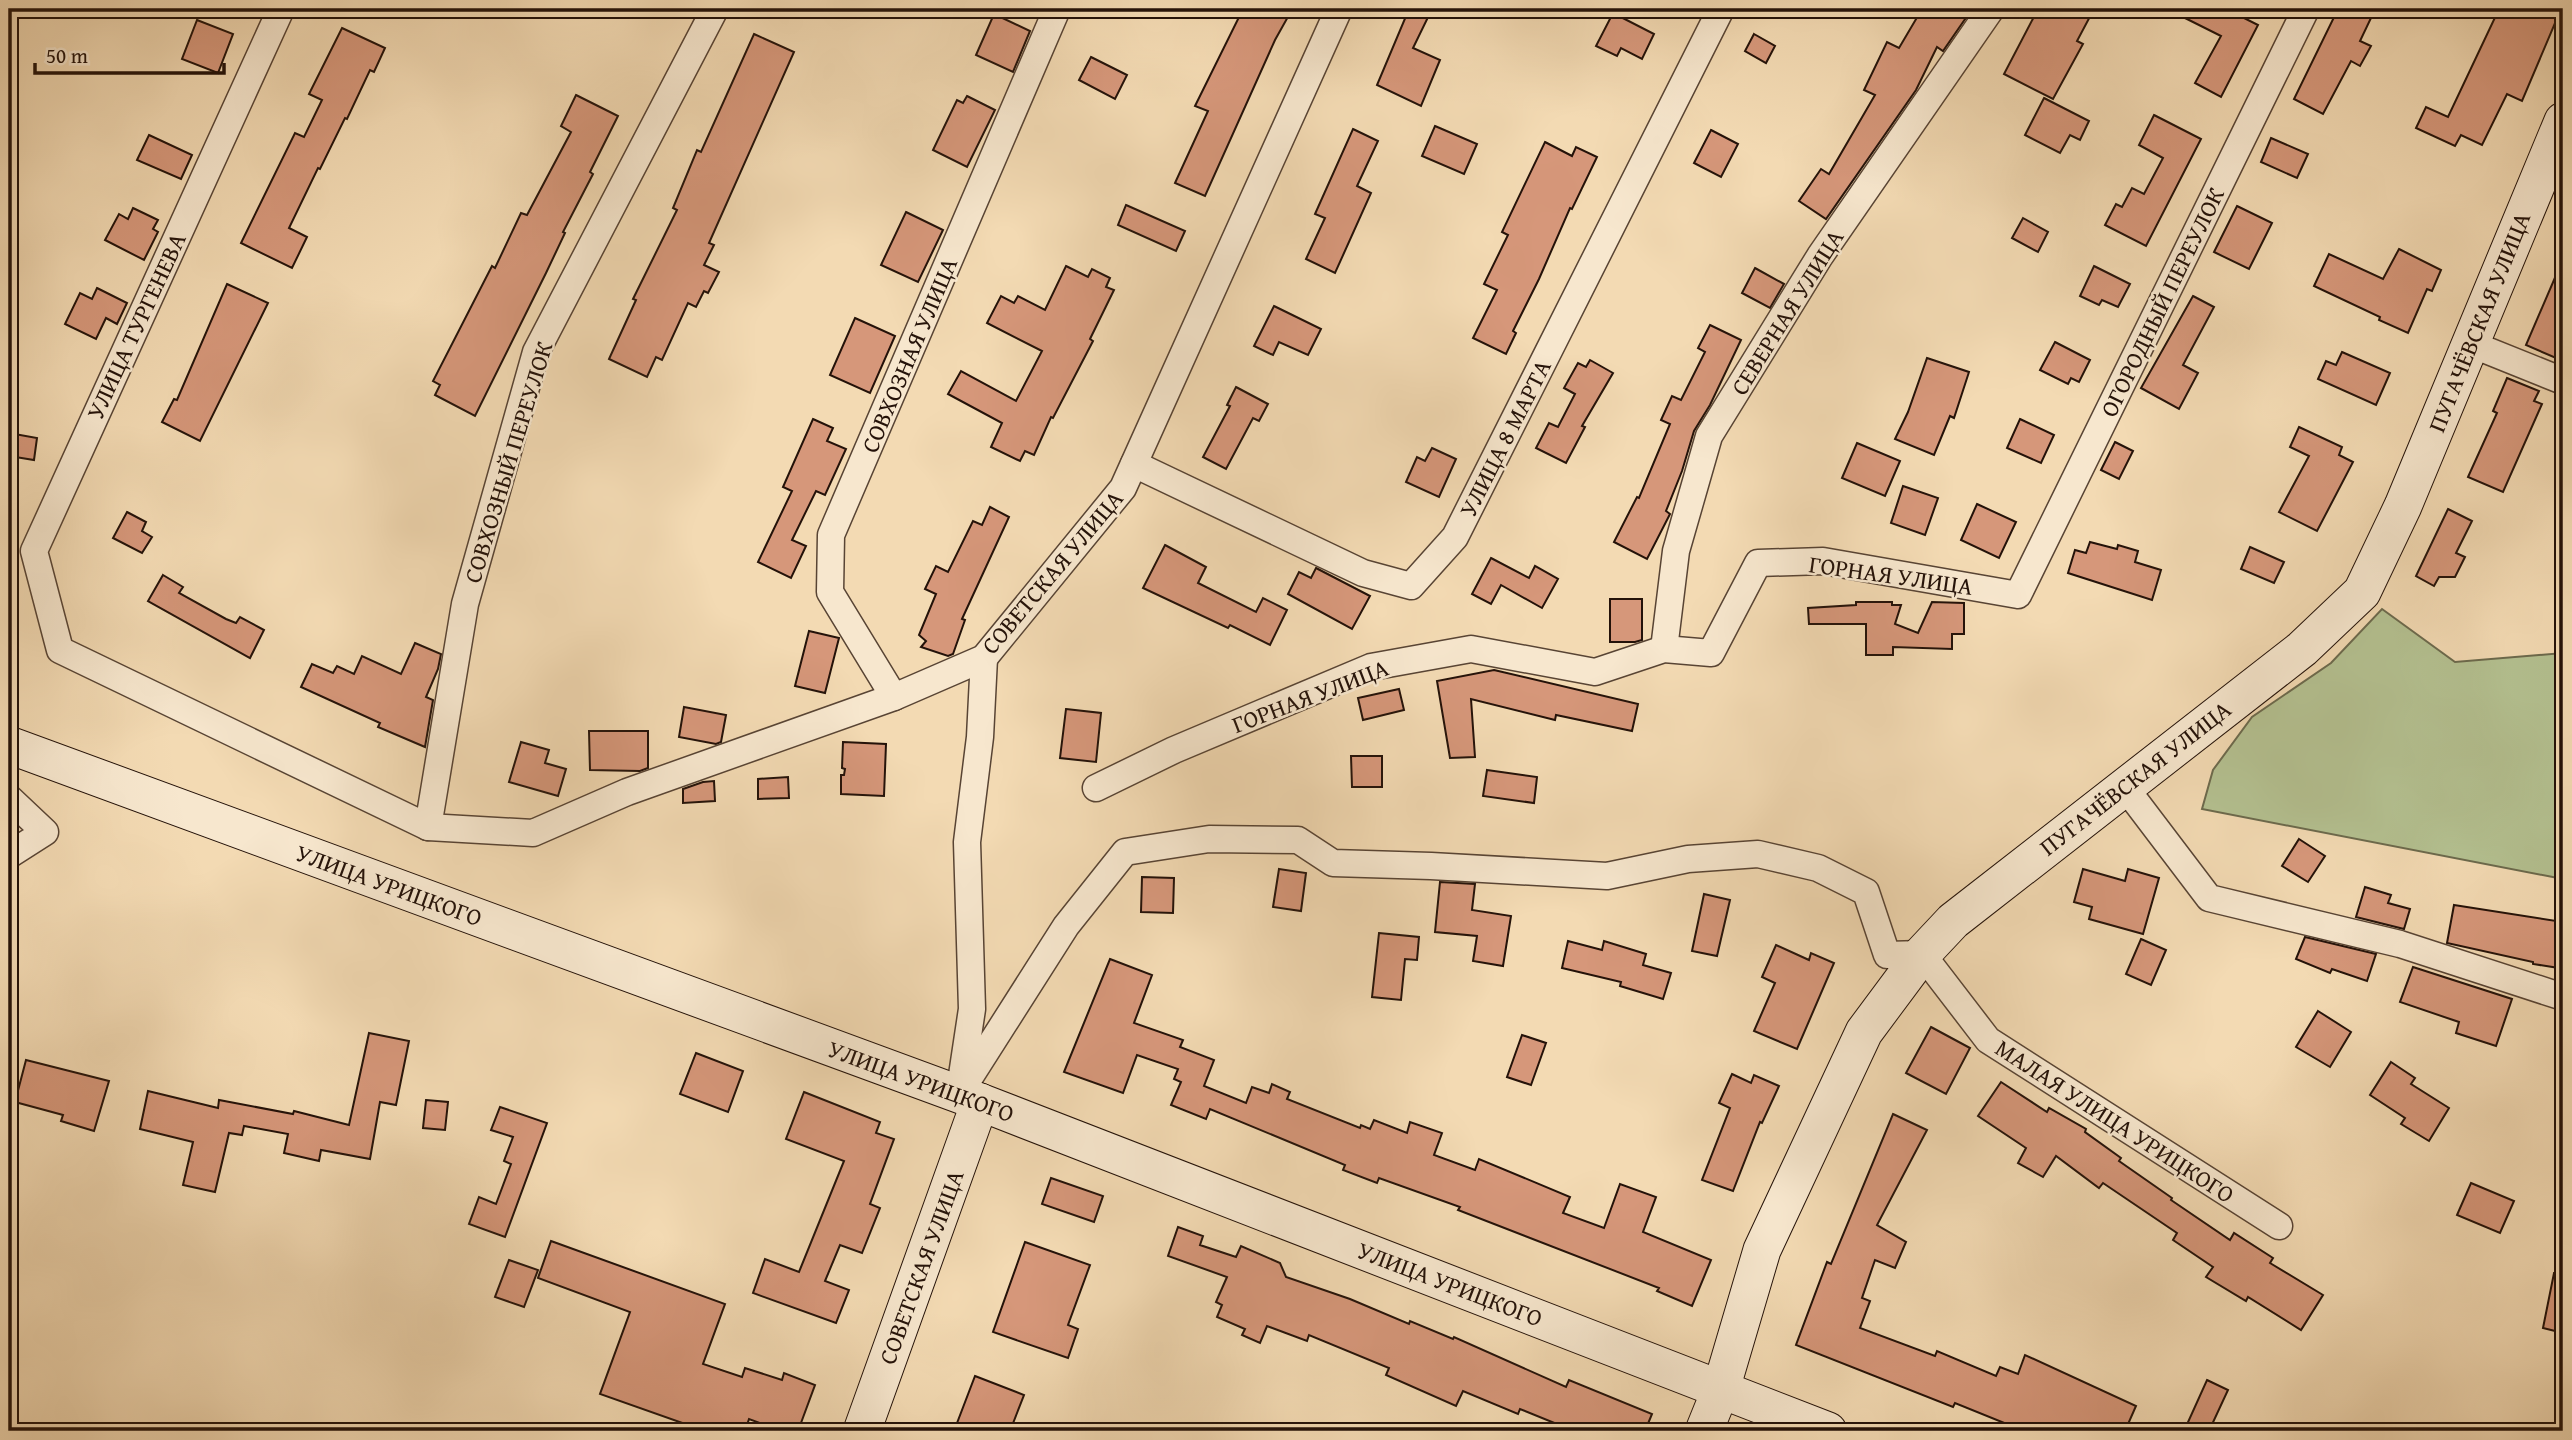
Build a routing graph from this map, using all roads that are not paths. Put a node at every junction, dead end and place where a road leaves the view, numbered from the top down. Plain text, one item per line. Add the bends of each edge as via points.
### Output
1 (281, 9) edge
2 (715, 9) edge
3 (1057, 9) edge
4 (1339, 9) edge
5 (1721, 9) edge
6 (1991, 9) edge
7 (2306, 9) edge
8 (2563, 121) edge
9 (2471, 344) junction
10 (2563, 381) edge
11 (1134, 464) junction
12 (2018, 595) joint
13 (1664, 649) junction
14 (984, 658) junction
15 (894, 697) junction
16 (9, 745) edge
17 (2124, 786) junction
18 (1096, 788) dead end
19 (9, 798) edge
20 (428, 827) junction
21 (9, 855) edge
22 (1922, 954) junction
23 (2563, 997) edge
24 (969, 1098) junction
25 (2279, 1226) dead end
26 (1721, 1389) junction
27 (862, 1431) edge
28 (1704, 1431) edge
29 (1828, 1431) edge

1 - 20 street, УЛИЦА ТУРГЕНЕВА via 34,551 60,650
2 - 20 street, СОВХОЗНЫЙ ПЕРЕУЛОК via 536,352 465,604
3 - 15 street, СОВХОЗНАЯ УЛИЦА via 831,535 830,592
4 - 11 street, СОВЕТСКАЯ УЛИЦА
5 - 11 street, УЛИЦА 8 МАРТА via 1455,537 1411,586 1363,573
6 - 13 street, СЕВЕРНАЯ УЛИЦА via 1820,256 1709,436 1676,551
7 - 12 street, ОГОРОДНЫЙ ПЕРЕУЛОК
8 - 9 main road, ПУГАЧЁВСКАЯ УЛИЦА
9 - 10 street
9 - 17 main road, ПУГАЧЁВСКАЯ УЛИЦА via 2362,592 2302,649
11 - 14 street, СОВЕТСКАЯ УЛИЦА via 1123,488
12 - 13 street, ГОРНАЯ УЛИЦА via 1823,561 1758,563 1711,653
13 - 18 street, ГОРНАЯ УЛИЦА via 1595,672 1471,649 1371,667
14 - 15 street, СОВЕТСКАЯ УЛИЦА
14 - 24 street via 967,842 972,1009
15 - 20 street, СОВЕТСКАЯ УЛИЦА via 627,792 533,833
16 - 24 main road, УЛИЦА УРИЦКОГО
17 - 22 main road, ПУГАЧЁВСКАЯ УЛИЦА via 1953,920
17 - 23 street via 2209,898 2400,944
19 - 21 street via 45,832
22 - 24 street via 1887,955 1866,891 1818,868 1758,854 1688,859 1607,876 1333,863 1298,840 1197,841 1125,852 1066,926
22 - 25 street, МАЛАЯ УЛИЦА УРИЦКОГО via 1988,1040
22 - 26 main road, ПУГАЧЁВСКАЯ УЛИЦА via 1864,1032 1768,1238
24 - 26 main road, УЛИЦА УРИЦКОГО
24 - 27 main road, СОВЕТСКАЯ УЛИЦА
26 - 28 main road, ПУГАЧЁВСКАЯ УЛИЦА
26 - 29 main road, УЛИЦА УРИЦКОГО

